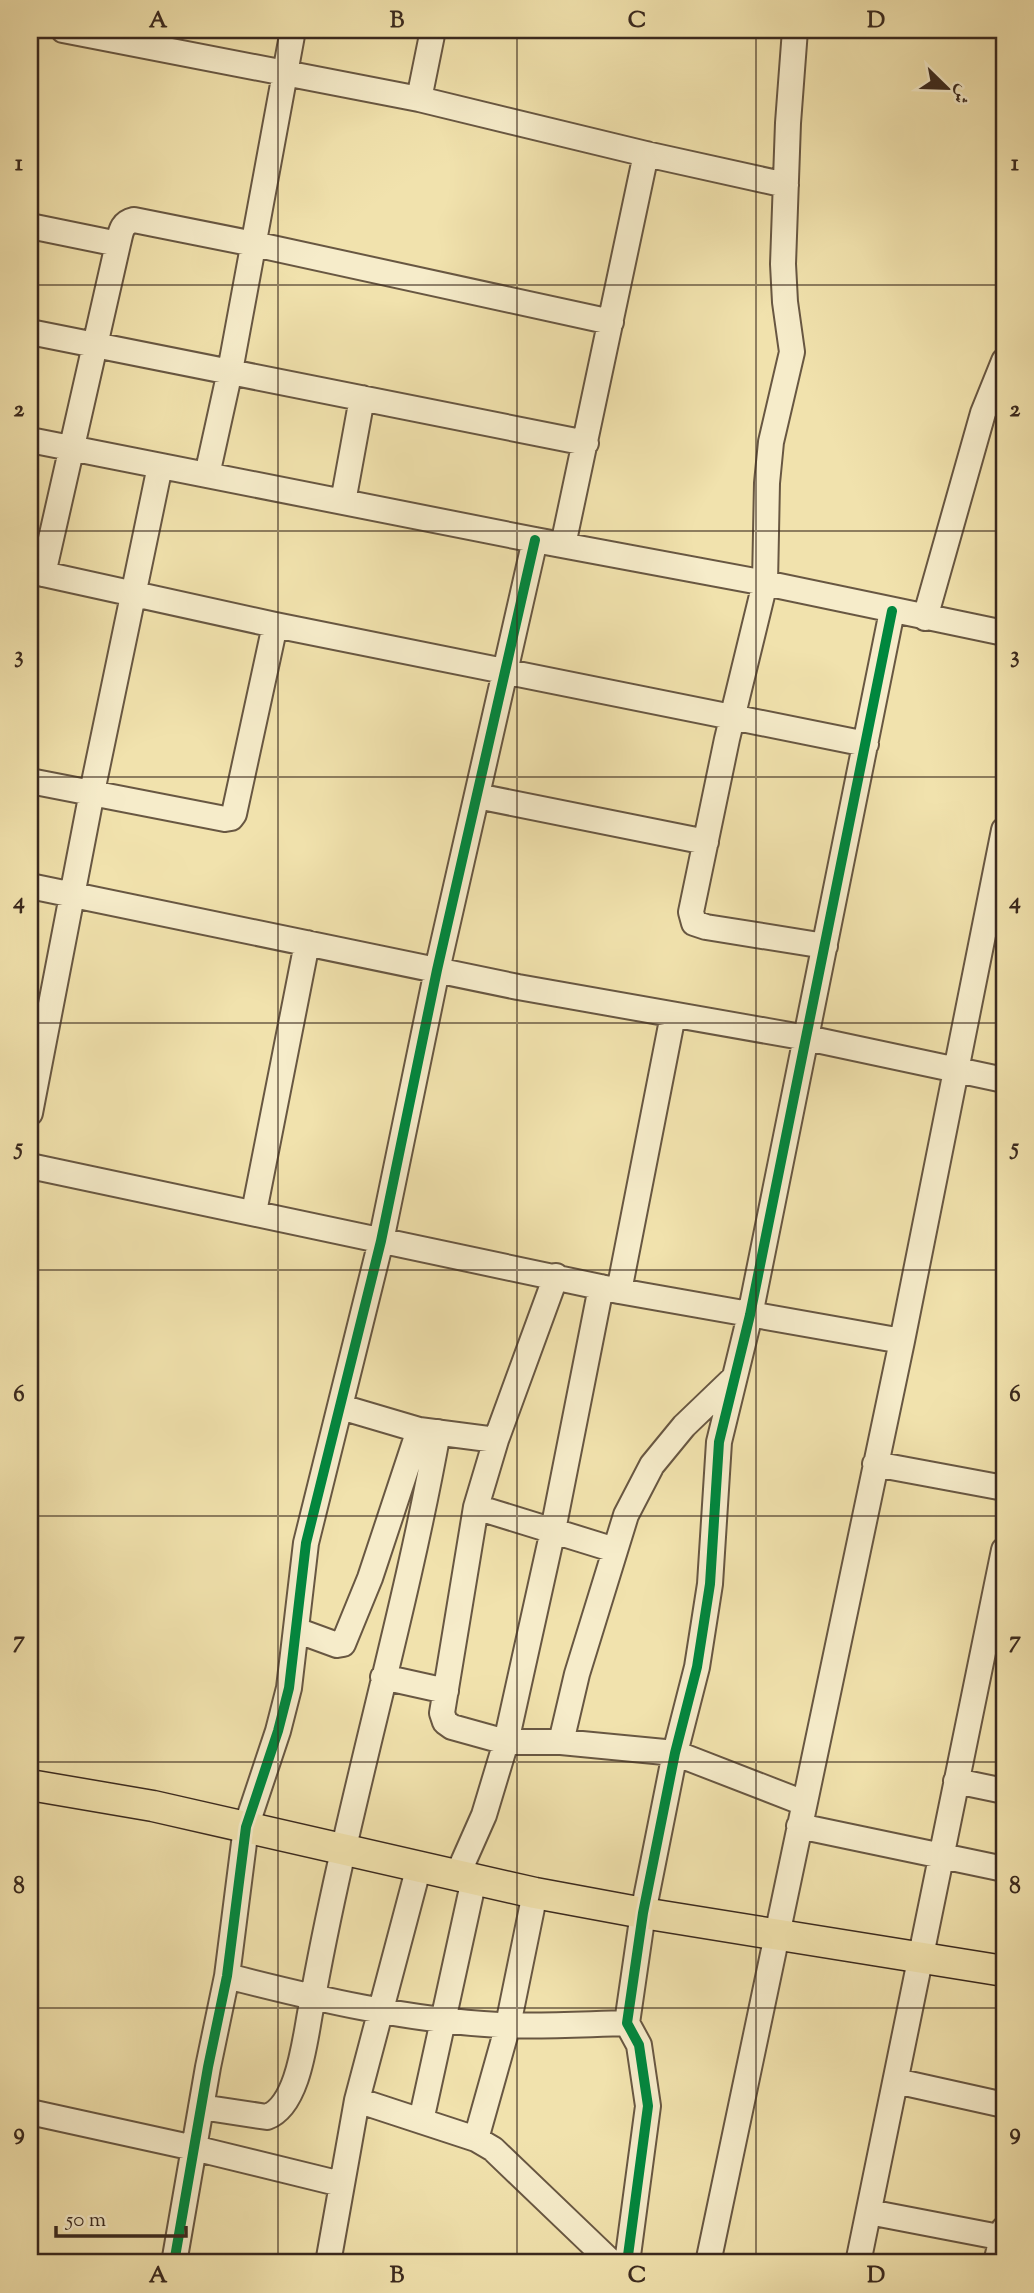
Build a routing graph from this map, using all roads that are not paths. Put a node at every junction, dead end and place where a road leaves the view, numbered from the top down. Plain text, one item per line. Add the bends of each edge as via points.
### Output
1 (64, 30) edge
2 (293, 30) edge
3 (433, 30) edge
4 (795, 30) edge
5 (155, 39) edge
6 (285, 74) junction
7 (419, 99) junction
8 (646, 155) junction
9 (786, 185) junction
10 (30, 226) edge
11 (118, 244) junction
12 (254, 244) junction
13 (611, 322) junction
14 (30, 332) edge
15 (94, 345) junction
16 (1004, 361) edge
17 (230, 371) junction
18 (362, 398) junction
19 (30, 440) edge
20 (586, 443) junction
21 (71, 448) junction
22 (160, 466) junction
23 (207, 475) junction
24 (343, 502) junction
25 (535, 540) junction
26 (563, 545) junction
27 (36, 573) edge
28 (765, 583) junction
29 (133, 594) junction
30 (892, 611) junction
31 (925, 618) junction
32 (275, 625) junction
33 (1004, 634) edge
34 (505, 671) junction
35 (733, 716) junction
36 (866, 744) junction
37 (30, 781) edge
38 (92, 792) junction
39 (477, 796) junction
40 (1004, 830) edge
41 (706, 842) junction
42 (30, 886) edge
43 (72, 895) junction
44 (307, 943) junction
45 (825, 946) junction
46 (437, 970) junction
47 (673, 1015) junction
48 (807, 1038) junction
49 (956, 1071) junction
50 (1004, 1080) edge
51 (30, 1113) edge
52 (30, 1167) edge
53 (254, 1212) junction
54 (381, 1241) junction
55 (555, 1276) junction
56 (610, 1289) junction
57 (750, 1315) junction
58 (902, 1341) junction
59 (735, 1378) junction
60 (341, 1407) junction
61 (428, 1431) junction
62 (496, 1440) junction
63 (875, 1464) junction
64 (1004, 1488) edge
65 (476, 1507) junction
66 (553, 1530) junction
67 (615, 1550) junction
68 (1004, 1550) edge
69 (1002, 1576) edge
70 (296, 1630) junction
71 (383, 1677) junction
72 (446, 1691) junction
73 (506, 1742) junction
74 (561, 1742) junction
75 (675, 1753) junction
76 (956, 1781) junction
77 (30, 1785) edge
78 (1004, 1791) edge
79 (801, 1815) junction
80 (246, 1827) junction
81 (342, 1849) junction
82 (940, 1857) junction
83 (419, 1866) junction
84 (1004, 1869) edge
85 (466, 1877) junction
86 (535, 1893) junction
87 (643, 1913) junction
88 (775, 1936) junction
89 (920, 1958) junction
90 (1004, 1971) edge
91 (227, 1976) junction
92 (312, 1998) junction
93 (380, 2012) junction
94 (443, 2019) junction
95 (627, 2023) junction
96 (508, 2025) junction
97 (896, 2081) junction
98 (357, 2099) junction
99 (1004, 2105) edge
100 (201, 2107) junction
101 (30, 2112) edge
102 (421, 2121) junction
103 (477, 2139) junction
104 (194, 2148) junction
105 (341, 2184) junction
106 (869, 2212) junction
107 (1004, 2235) edge
108 (174, 2263) edge
109 (328, 2263) edge
110 (612, 2263) edge
111 (627, 2263) edge
112 (708, 2263) edge
113 (858, 2263) edge
114 (996, 2263) edge

1 - 5 street
2 - 6 street
3 - 7 street
4 - 9 street
5 - 6 street
6 - 7 street
6 - 12 street
7 - 8 street
8 - 9 street
8 - 13 street
9 - 28 street via 783,264 792,352 771,442
10 - 11 street
11 - 12 street via 122,226 134,220
11 - 15 street
12 - 13 street
12 - 17 street
13 - 20 street
14 - 15 street
15 - 17 street
15 - 21 street
16 - 31 street via 984,413
17 - 18 street
17 - 23 street
18 - 20 street
18 - 24 street
19 - 21 street
20 - 26 street
21 - 22 street
21 - 27 street
22 - 23 street
22 - 29 street
23 - 24 street
24 - 25 street
25 - 26 street
25 - 34 street
26 - 28 street
27 - 29 street
28 - 30 street
28 - 35 street
29 - 32 street
29 - 38 street
30 - 31 street
30 - 36 street
31 - 33 street
32 - 34 street
32 - 38 street via 231,818
34 - 35 street
34 - 39 street
35 - 36 street
35 - 41 street
36 - 45 street
37 - 38 street
38 - 43 street
39 - 41 street
39 - 46 street
40 - 49 street
41 - 45 street via 691,912 694,923
42 - 43 street
43 - 44 street
43 - 51 street
44 - 46 street
44 - 53 street
45 - 48 street
46 - 47 street
46 - 54 street
47 - 48 street
47 - 56 street
48 - 49 street
48 - 57 street
49 - 50 street
49 - 58 street
52 - 53 street
53 - 54 street
54 - 55 street
54 - 60 street
55 - 56 street
55 - 62 street
56 - 57 street
56 - 66 street
57 - 58 street
57 - 59 street
58 - 63 street
59 - 67 street via 684,1426 652,1465 626,1515
59 - 75 street via 718,1451 710,1584
60 - 61 street
60 - 70 street via 306,1544
61 - 62 street
61 - 70 street via 343,1644
61 - 71 street via 414,1557
62 - 65 street
63 - 64 street
63 - 79 street
65 - 66 street
65 - 72 street
66 - 67 street
66 - 73 street
67 - 74 street
68 - 69 street
69 - 76 street
70 - 80 street via 289,1688
71 - 72 street
71 - 81 street
72 - 73 street via 445,1722
73 - 74 street
73 - 85 street
74 - 75 street
75 - 79 street
75 - 87 street
76 - 78 street
76 - 82 street
77 - 80 main road
79 - 82 street
79 - 88 street
80 - 81 main road
80 - 91 street
81 - 83 main road
81 - 92 street
82 - 84 street
82 - 89 street
83 - 85 main road
83 - 93 street
85 - 86 main road
85 - 94 street
86 - 87 main road
86 - 96 street
87 - 88 main road
87 - 95 street
88 - 89 main road
88 - 112 street
89 - 90 main road
89 - 97 street
91 - 92 street
91 - 100 street
92 - 93 street
92 - 100 street via 299,2066 277,2113 267,2117
93 - 94 street
93 - 98 street
94 - 96 street
94 - 102 street
95 - 96 street
95 - 111 street via 639,2045 648,2106
96 - 103 street
97 - 99 street
97 - 106 street
98 - 102 street
98 - 105 street
100 - 104 street
101 - 104 street
102 - 103 street
103 - 110 street
104 - 105 street
104 - 108 street
105 - 109 street
106 - 107 street
106 - 113 street
107 - 114 street

